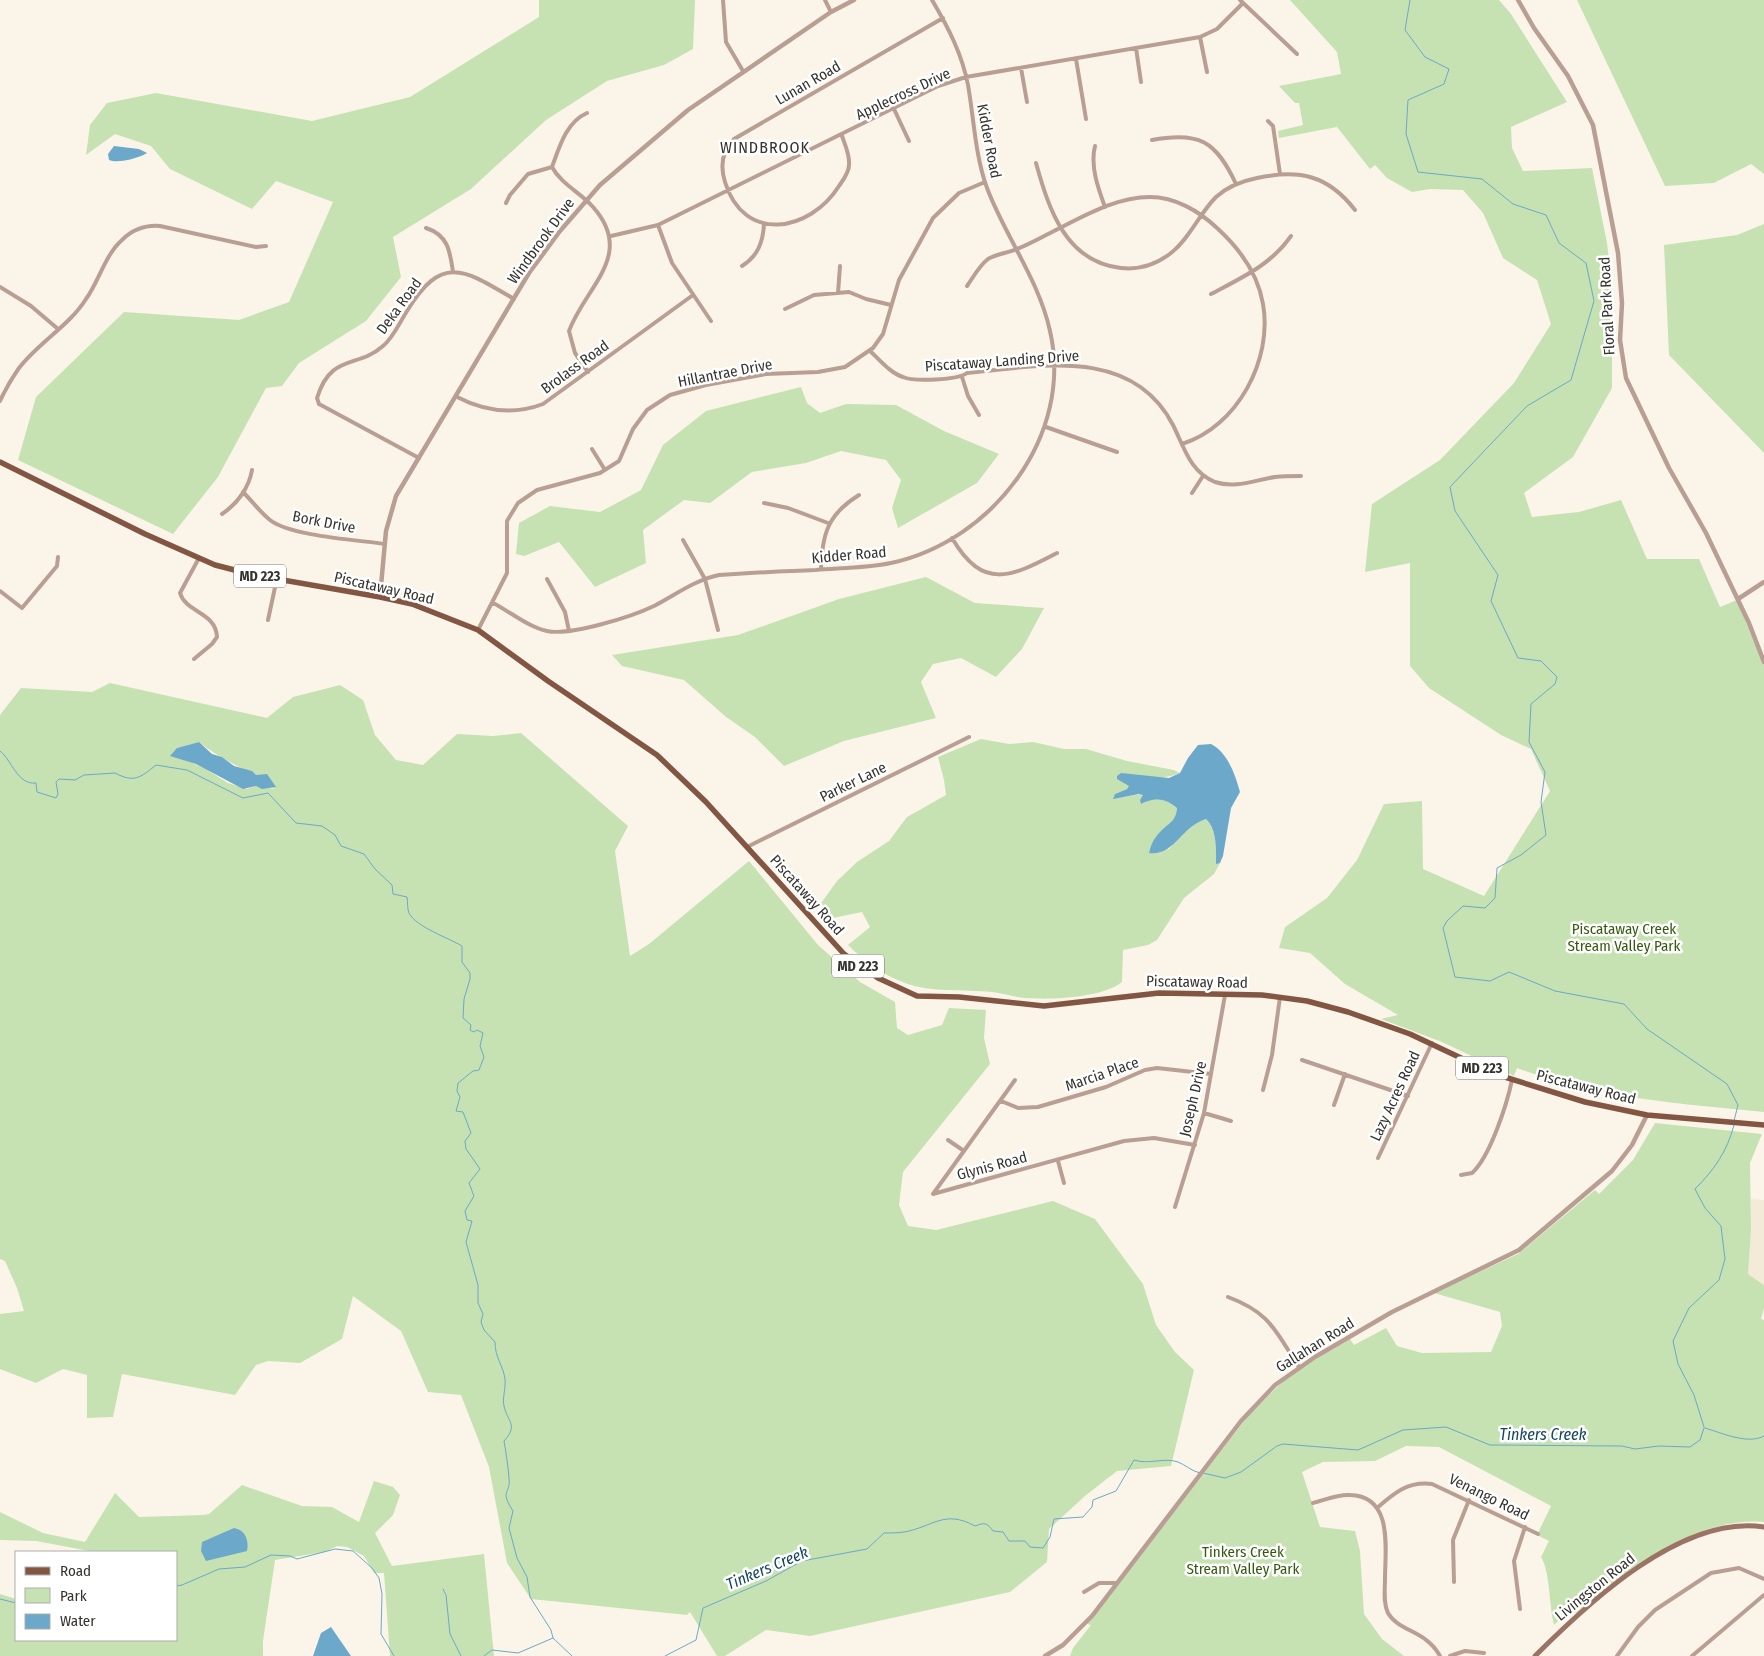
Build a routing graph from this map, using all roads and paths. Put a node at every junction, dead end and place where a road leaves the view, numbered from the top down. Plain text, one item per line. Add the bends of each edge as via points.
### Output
1 (723, 0) edge
2 (825, 0) edge
3 (854, 0) edge
4 (932, 0) edge
5 (1518, 0) edge
6 (1242, 1) edge
7 (831, 12) junction
8 (943, 18) junction
9 (1200, 37) junction
10 (1136, 48) junction
11 (1297, 54) dead end
12 (1076, 59) junction
13 (1021, 68) junction
14 (743, 71) junction
15 (1207, 72) dead end
16 (966, 77) junction
17 (1141, 82) dead end
18 (1027, 102) dead end
19 (894, 109) junction
20 (587, 113) dead end
21 (1086, 120) dead end
22 (1268, 121) dead end
23 (842, 136) junction
24 (1152, 140) dead end
25 (909, 141) dead end
26 (1095, 146) dead end
27 (1036, 163) dead end
28 (552, 167) junction
29 (1280, 174) junction
30 (985, 182) junction
31 (1236, 184) junction
32 (729, 192) junction
33 (586, 200) junction
34 (506, 203) dead end
35 (1105, 207) junction
36 (1355, 210) dead end
37 (1202, 214) junction
38 (764, 224) junction
39 (658, 225) junction
40 (426, 228) dead end
41 (1061, 228) junction
42 (611, 236) junction
43 (1290, 236) dead end
44 (266, 246) dead end
45 (1016, 250) junction
46 (742, 266) dead end
47 (840, 266) dead end
48 (453, 272) junction
49 (1252, 272) junction
50 (968, 286) dead end
51 (0, 287) edge
52 (838, 293) junction
53 (1211, 294) dead end
54 (693, 295) junction
55 (514, 299) junction
56 (891, 305) junction
57 (785, 308) dead end
58 (711, 321) dead end
59 (58, 329) junction
60 (870, 350) junction
61 (1055, 366) junction
62 (588, 372) junction
63 (962, 376) junction
64 (0, 387) edge
65 (5, 390) junction
66 (457, 397) junction
67 (0, 401) edge
68 (979, 415) dead end
69 (1046, 427) junction
70 (1182, 444) junction
71 (592, 449) dead end
72 (1117, 452) dead end
73 (419, 458) junction
74 (0, 462) edge
75 (252, 470) dead end
76 (605, 470) junction
77 (1203, 476) junction
78 (1301, 476) dead end
79 (243, 492) junction
80 (1192, 493) dead end
81 (859, 494) dead end
82 (764, 503) dead end
83 (222, 514) dead end
84 (828, 523) junction
85 (952, 538) junction
86 (682, 540) dead end
87 (385, 544) junction
88 (1057, 553) dead end
89 (58, 557) dead end
90 (199, 558) junction
91 (821, 569) junction
92 (277, 578) junction
93 (547, 579) dead end
94 (705, 579) junction
95 (1764, 582) edge
96 (0, 592) edge
97 (380, 597) junction
98 (1738, 599) junction
99 (492, 602) junction
100 (268, 620) dead end
101 (478, 630) junction
102 (569, 630) junction
103 (718, 630) dead end
104 (194, 658) dead end
105 (1764, 662) edge
106 (969, 737) dead end
107 (747, 847) junction
108 (1225, 995) junction
109 (1280, 997) junction
110 (1432, 1043) junction
111 (1302, 1060) dead end
112 (1211, 1074) junction
113 (1345, 1074) junction
114 (1015, 1080) dead end
115 (1512, 1080) junction
116 (1263, 1090) dead end
117 (1408, 1096) junction
118 (1001, 1101) junction
119 (1334, 1105) dead end
120 (1204, 1112) junction
121 (1647, 1115) junction
122 (1231, 1121) dead end
123 (1764, 1125) edge
124 (948, 1140) dead end
125 (1194, 1145) junction
126 (964, 1151) junction
127 (1378, 1158) dead end
128 (1058, 1160) junction
129 (1462, 1175) dead end
130 (1064, 1183) dead end
131 (1175, 1208) dead end
132 (1228, 1297) dead end
133 (1299, 1367) junction
134 (1469, 1500) junction
135 (1313, 1503) dead end
136 (1377, 1508) junction
137 (1525, 1527) junction
138 (1764, 1527) edge
139 (1538, 1534) dead end
140 (1764, 1579) edge
141 (1454, 1582) dead end
142 (1116, 1583) junction
143 (1084, 1592) dead end
144 (1764, 1595) edge
145 (1520, 1608) dead end
146 (1484, 1653) dead end
147 (1044, 1656) edge
148 (1440, 1656) edge
149 (1450, 1656) edge
150 (1535, 1656) edge
151 (1617, 1656) edge
152 (1692, 1656) edge

1 - 14 street via 726,42
2 - 7 street
3 - 7 street, Windbrook Drive
4 - 8 street, Kidder Road
5 - 98 street, Floral Park Road via 1568,76 1593,125 1618,253 1622,303 1620,340 1626,378
6 - 9 street, Applecross Drive via 1217,29
6 - 11 street
7 - 14 street, Windbrook Drive
8 - 16 street, Kidder Road via 961,56
8 - 32 street, Lunan Road via 736,137 723,156 723,175
9 - 10 street, Applecross Drive
9 - 15 street
10 - 12 street, Applecross Drive
10 - 17 street
12 - 13 street, Applecross Drive
12 - 21 street
13 - 16 street, Applecross Drive
13 - 18 street
14 - 33 street, Windbrook Drive via 634,154
16 - 19 street, Applecross Drive via 925,92
16 - 30 street, Kidder Road
19 - 23 street, Applecross Drive
19 - 25 street
20 - 28 street via 573,123 558,148
22 - 29 street via 1272,126
23 - 32 street, Applecross Drive
23 - 38 street via 849,166 833,195 818,209 798,220 787,224
24 - 31 street via 1187,136 1204,141 1221,155
26 - 35 street via 1095,171
27 - 41 street
28 - 33 street
28 - 34 street via 528,174
29 - 31 street
29 - 36 street via 1301,174 1325,182 1340,192
30 - 45 street, Kidder Road
30 - 56 street, Hillantrae Drive via 959,193 933,218 899,280
31 - 37 street via 1217,196
32 - 38 street via 744,214
32 - 39 street, Applecross Drive
33 - 42 street
33 - 55 street, Windbrook Drive via 545,251
35 - 37 street via 1130,199 1154,198 1178,203
35 - 41 street
37 - 41 street via 1170,254 1153,264 1132,268 1096,262 1072,244
37 - 49 street via 1229,240
38 - 46 street via 760,248
39 - 42 street, Applecross Drive
39 - 54 street via 668,257
40 - 48 street via 440,234 446,242
41 - 45 street
42 - 62 street via 611,248 602,274 569,331 575,353
43 - 49 street via 1278,252
44 - 59 street via 256,247 160,226 138,230 119,242 86,299
45 - 50 street via 990,258 978,269
45 - 61 street, Kidder Road via 1045,312
47 - 52 street
48 - 55 street via 479,278
48 - 73 street, Deka Road via 437,276 425,286 384,346 367,356 337,366 316,398 321,405
49 - 53 street
49 - 70 street via 1265,320 1262,346 1254,369 1240,399 1228,415 1210,430
51 - 59 street via 31,306
52 - 56 street via 849,292
52 - 57 street via 814,295
54 - 58 street
54 - 62 street, Brolass Road
55 - 66 street, Windbrook Drive
56 - 60 street, Hillantrae Drive via 883,334
59 - 65 street via 20,367
60 - 63 street, Piscataway Landing Drive via 903,378
60 - 76 street, Hillantrae Drive via 845,366 818,372 766,374 670,395 647,410 633,429 619,461
61 - 63 street, Piscataway Landing Drive
61 - 69 street, Kidder Road
61 - 70 street, Piscataway Landing Drive via 1096,368 1117,374 1137,385 1159,404
62 - 66 street, Brolass Road via 543,404 530,409 486,408
63 - 68 street
64 - 65 street
65 - 67 street
66 - 73 street, Windbrook Drive
69 - 72 street
69 - 85 street, Kidder Road via 1012,486 985,514
70 - 77 street, Piscataway Landing Drive
71 - 76 street
73 - 87 street, Windbrook Drive via 396,496
74 - 90 main road, Piscataway Road / MD 223
75 - 79 street via 250,483
76 - 99 street, Hillantrae Drive via 538,490 518,503 507,521 507,573
77 - 78 street via 1221,484 1235,485
77 - 80 street
79 - 83 street
79 - 87 street, Bork Drive via 278,524
81 - 84 street
82 - 84 street
84 - 91 street
85 - 88 street via 968,562 994,574 1018,573
85 - 91 street, Kidder Road via 890,563
86 - 94 street
87 - 97 street, Windbrook Drive
89 - 96 street via 57,566 22,608
90 - 92 main road, Piscataway Road / MD 223 via 233,570
90 - 104 street via 180,593 182,600 214,623 217,634 212,644
91 - 94 street, Kidder Road via 719,575
92 - 97 main road, Piscataway Road / MD 223
92 - 100 street
93 - 102 street via 565,612
94 - 102 street, Kidder Road via 645,610
94 - 103 street
95 - 98 street
97 - 101 main road, Piscataway Road / MD 223 via 412,604
98 - 105 street, Floral Park Road
99 - 101 street, Hillantrae Drive
99 - 102 street, Kidder Road via 541,629
101 - 107 main road, Piscataway Road / MD 223 via 657,755
106 - 107 street, Parker Lane
107 - 108 main road, Piscataway Road / MD 223 via 844,954 864,970 911,994 1044,1006 1142,994
108 - 109 main road, Piscataway Road / MD 223
108 - 112 street, Joseph Drive
109 - 110 main road, Piscataway Road / MD 223 via 1348,1012
109 - 116 street via 1272,1055
110 - 115 main road, Piscataway Road / MD 223
110 - 117 street, Lazy Acres Road
111 - 113 street
112 - 118 street, Marcia Place via 1157,1068 1038,1107 1018,1108
112 - 120 street, Joseph Drive
113 - 117 street
113 - 119 street
114 - 118 street, Glynis Road
115 - 121 main road, Piscataway Road / MD 223 via 1585,1102
115 - 129 street via 1504,1112 1483,1157 1472,1173
117 - 127 street, Lazy Acres Road
118 - 126 street, Glynis Road
120 - 122 street
120 - 125 street, Joseph Drive
121 - 123 main road, Piscataway Road / MD 223
121 - 133 street, Gallahan Road via 1632,1145 1612,1171 1519,1250 1392,1312
124 - 126 street
125 - 128 street, Glynis Road via 1171,1139 1140,1139
125 - 131 street, Joseph Drive
126 - 128 street, Glynis Road via 933,1194
128 - 130 street
132 - 133 street via 1261,1313
133 - 142 street, Gallahan Road via 1260,1399
134 - 136 street, Venango Road via 1436,1485 1419,1483 1403,1487
134 - 137 street, Venango Road
134 - 141 street via 1453,1540
135 - 136 street via 1350,1494
136 - 148 street via 1386,1531 1388,1612 1402,1627 1431,1643
137 - 139 street, Venango Road
137 - 145 street via 1514,1561
138 - 150 main road, Livingston Road via 1740,1526 1712,1531 1640,1564 1574,1617
140 - 151 street via 1739,1568 1711,1573 1650,1614
142 - 143 street via 1099,1583
142 - 147 street, Gallahan Road via 1078,1631
144 - 152 street
146 - 149 street via 1465,1651

